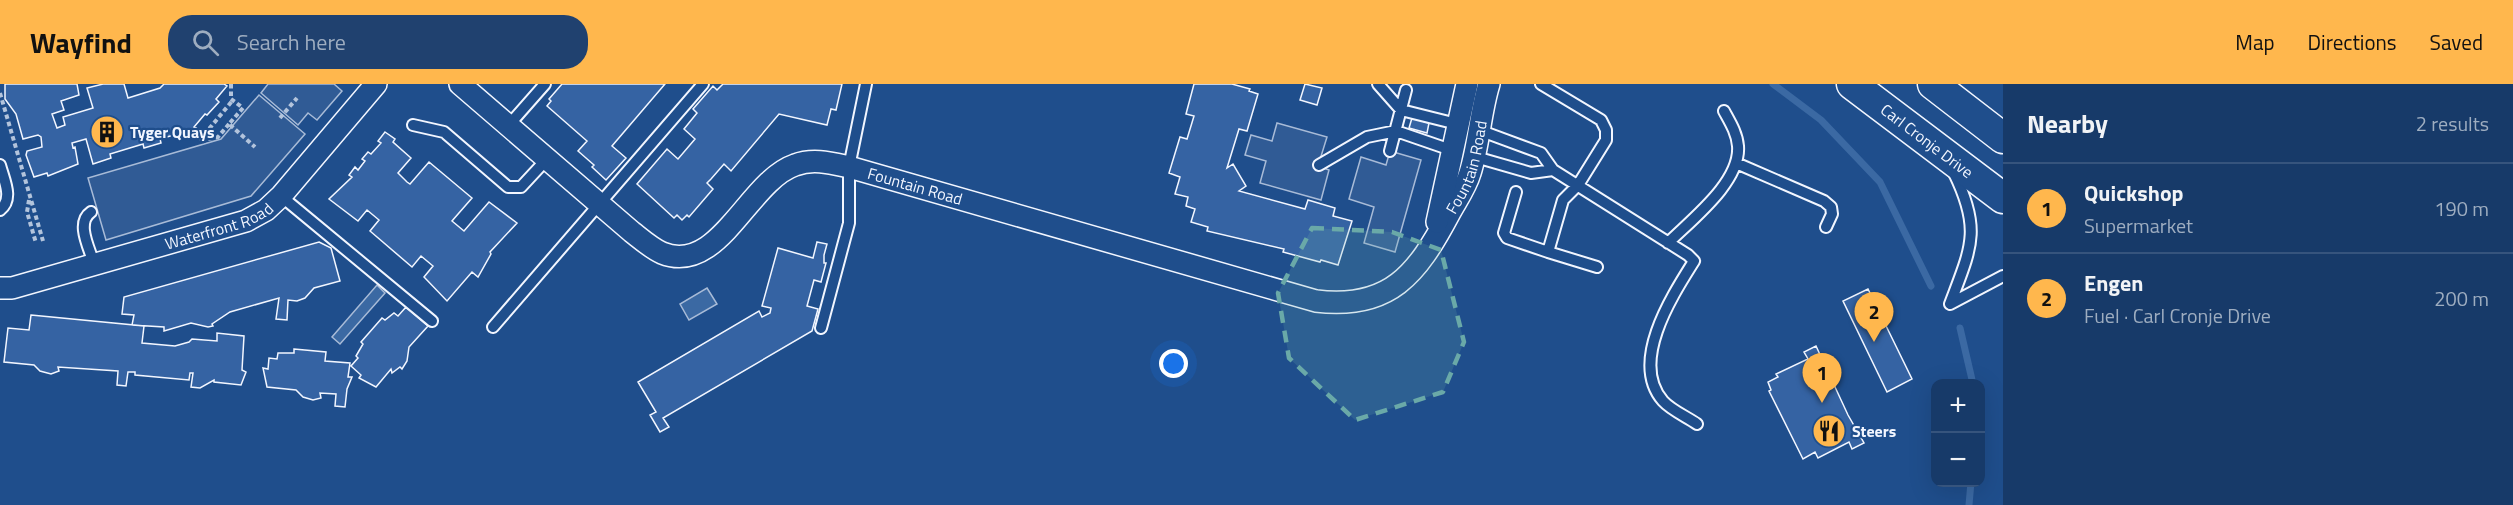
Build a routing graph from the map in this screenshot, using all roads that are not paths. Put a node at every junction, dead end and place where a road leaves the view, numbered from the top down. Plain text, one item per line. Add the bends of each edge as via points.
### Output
1 (375, 84) edge
2 (460, 84) edge
3 (545, 84) edge
4 (703, 84) edge
5 (866, 84) edge
6 (1377, 84) edge
7 (1467, 84) edge
8 (1488, 84) edge
9 (1541, 84) edge
10 (1852, 84) edge
11 (1933, 84) edge
12 (1406, 90) dead end
13 (1401, 110) junction
14 (1724, 111) dead end
15 (413, 125) dead end
16 (508, 126) junction
17 (1468, 127) junction
18 (1396, 131) junction
19 (2003, 138) edge
20 (1452, 150) junction
21 (1390, 151) dead end
22 (1944, 153) junction
23 (1473, 156) junction
24 (547, 159) junction
25 (1736, 164) junction
26 (0, 165) edge
27 (1319, 165) dead end
28 (849, 167) junction
29 (1553, 170) junction
30 (1578, 185) junction
31 (1516, 192) dead end
32 (281, 196) junction
33 (2003, 198) edge
34 (599, 204) junction
35 (0, 210) edge
36 (91, 212) dead end
37 (1826, 227) dead end
38 (1433, 243) junction
39 (1668, 243) junction
40 (1548, 252) junction
41 (94, 264) junction
42 (1597, 267) dead end
43 (2003, 276) edge
44 (4, 290) edge
45 (432, 321) dead end
46 (493, 327) dead end
47 (821, 328) dead end
48 (1697, 424) dead end

1 - 32 street, Waterfront Road
2 - 16 street, Fountain Road
3 - 16 lane
4 - 34 lane
5 - 28 lane
6 - 13 lane
7 - 17 street, Fountain Road
8 - 17 street, Fountain Road
9 - 30 lane via 1601,120 1606,130 1606,140
10 - 22 main road, Carl Cronje Drive
11 - 19 main road
12 - 13 lane
13 - 17 lane
13 - 18 lane
14 - 25 lane via 1735,131
15 - 24 lane via 444,132 508,188 521,187
16 - 24 street, Fountain Road
17 - 20 street, Fountain Road
17 - 23 street, Fountain Road
17 - 29 lane via 1541,153
18 - 20 lane
18 - 21 lane
18 - 27 lane via 1366,137
20 - 23 lane
20 - 38 street, Fountain Road
22 - 33 main road, Carl Cronje Drive
22 - 43 lane via 1965,195 1972,221 1970,247 1950,304
23 - 29 lane via 1531,173
23 - 38 street, Fountain Road via 1470,174
24 - 34 street, Fountain Road
25 - 37 lane via 1824,201 1832,214
25 - 39 lane via 1713,199
26 - 35 lane via 8,193
28 - 34 street, Fountain Road via 819,161 786,168 717,240 686,256 651,247
28 - 38 street, Fountain Road via 1331,303 1362,302 1389,289 1414,269
28 - 47 lane via 849,223
29 - 30 lane
30 - 39 lane
30 - 40 lane via 1563,201
31 - 40 lane via 1504,233 1507,238
32 - 41 street, Waterfront Road via 266,210 246,220
32 - 45 lane
34 - 46 lane
36 - 41 lane via 83,228
39 - 48 lane via 1694,261 1666,305 1649,371 1663,401
40 - 42 lane
41 - 44 street, Waterfront Road

